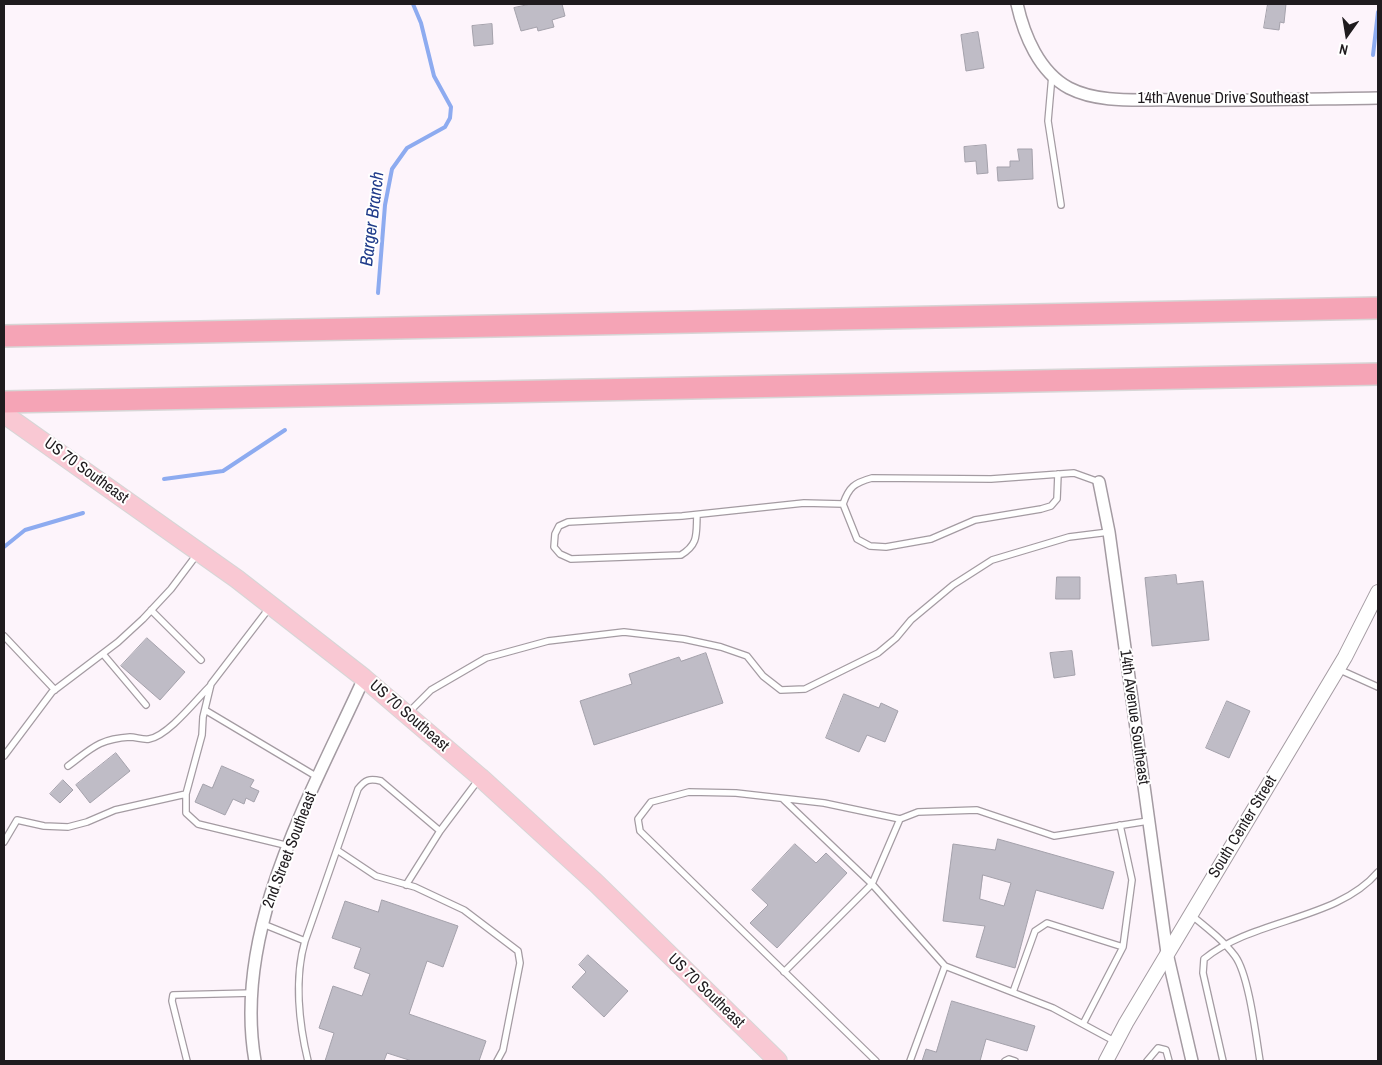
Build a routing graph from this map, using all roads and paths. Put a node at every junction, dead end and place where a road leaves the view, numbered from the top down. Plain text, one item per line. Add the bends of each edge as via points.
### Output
1 (1017, 4) edge
2 (1052, 75) junction
3 (1378, 98) edge
4 (1061, 204) dead end
5 (1378, 308) edge
6 (4, 336) edge
7 (1378, 374) edge
8 (4, 402) edge
9 (4, 414) edge
10 (1058, 474) junction
11 (1099, 482) joint
12 (843, 504) junction
13 (697, 514) junction
14 (1109, 532) junction
15 (199, 552) junction
16 (1378, 592) edge
17 (271, 606) junction
18 (151, 610) junction
19 (4, 636) edge
20 (103, 654) junction
21 (201, 660) dead end
22 (1338, 669) junction
23 (364, 678) junction
24 (211, 684) junction
25 (1378, 687) edge
26 (54, 690) junction
27 (146, 705) dead end
28 (205, 710) junction
29 (406, 714) junction
30 (4, 756) edge
31 (68, 766) dead end
32 (480, 777) junction
33 (319, 778) junction
34 (186, 794) junction
35 (783, 799) junction
36 (900, 818) junction
37 (1148, 821) junction
38 (1120, 825) junction
39 (440, 831) junction
40 (4, 842) edge
41 (289, 846) junction
42 (338, 850) junction
43 (1378, 872) edge
44 (872, 884) junction
45 (406, 885) junction
46 (1190, 914) junction
47 (263, 924) junction
48 (304, 941) junction
49 (1224, 945) junction
50 (1123, 947) junction
51 (1167, 953) junction
52 (945, 966) junction
53 (784, 972) junction
54 (1013, 992) junction
55 (253, 993) junction
56 (1082, 1024) junction
57 (1116, 1042) junction
58 (187, 1061) edge
59 (255, 1061) edge
60 (308, 1061) edge
61 (497, 1061) edge
62 (778, 1061) edge
63 (876, 1061) edge
64 (910, 1061) edge
65 (1005, 1061) edge
66 (1015, 1061) edge
67 (1106, 1061) edge
68 (1147, 1061) edge
69 (1169, 1061) edge
70 (1192, 1061) edge
71 (1223, 1061) edge
72 (1260, 1061) edge

1 - 2 street via 1032,49
2 - 3 street, 14th Avenue Drive Southeast via 1069,88 1092,96 1121,99
2 - 4 lane via 1048,121
5 - 6 highway
7 - 8 highway
9 - 15 main road, US 70 Southeast
10 - 11 lane via 1074,472
10 - 12 lane via 991,479 872,478 853,484
10 - 12 lane via 1057,499 1051,506 975,520 931,539 886,547 870,546 858,539
11 - 14 street, 14th Avenue Southeast
12 - 13 lane via 795,503
13 - 13 lane via 568,522 559,526 554,547 571,559 681,555 691,549 696,539
14 - 29 lane via 1069,537 992,560 953,585 878,653 805,689 781,690 763,676 747,656 721,647 624,632 548,641 486,658 431,690
14 - 37 street, 14th Avenue Southeast
15 - 17 main road, US 70 Southeast
15 - 18 lane
16 - 22 street, South Center Street
17 - 23 main road, US 70 Southeast
17 - 24 lane
18 - 20 lane
18 - 21 lane
19 - 26 lane
20 - 26 lane
20 - 27 lane
22 - 25 lane
22 - 46 street, South Center Street
23 - 29 main road, US 70 Southeast
23 - 33 street, 2nd Street Southeast
24 - 28 lane
24 - 31 lane via 161,734 150,739 133,737 103,741
26 - 30 lane via 40,704
28 - 33 lane
28 - 34 lane via 202,735
29 - 32 main road, US 70 Southeast
32 - 39 lane
32 - 62 main road, US 70 Southeast via 596,883
33 - 41 street, 2nd Street Southeast
34 - 40 lane via 115,810 68,827 17,820
34 - 41 lane via 186,813 198,824
35 - 36 lane via 824,803
35 - 44 lane
35 - 53 lane via 689,792 651,802 638,819 640,831
36 - 38 lane via 918,812 977,810 1054,836
36 - 44 lane
37 - 38 lane
37 - 51 street, 14th Avenue Southeast
38 - 50 lane via 1132,880
39 - 42 lane via 381,781 372,779 358,789
39 - 45 lane
41 - 47 street, 2nd Street Southeast
42 - 45 lane via 376,876
42 - 48 lane
43 - 49 lane via 1367,885 1343,899
44 - 52 lane
44 - 53 lane
45 - 61 lane via 464,910 518,951 520,963 503,1050
46 - 49 lane
46 - 51 street, South Center Street
47 - 48 lane
47 - 55 street, 2nd Street Southeast
48 - 60 lane via 299,960 300,1012
49 - 71 lane via 1204,959 1203,973
49 - 72 lane via 1236,957 1244,976
50 - 54 lane via 1047,923 1035,931
50 - 56 lane
51 - 57 street, South Center Street
51 - 70 street, 14th Avenue Southeast
52 - 54 lane
52 - 64 lane
53 - 63 lane
54 - 56 lane
55 - 58 lane via 173,996
55 - 59 street, 2nd Street Southeast
56 - 57 lane
57 - 67 street, South Center Street
65 - 66 lane
68 - 69 lane via 1158,1048 1166,1050

